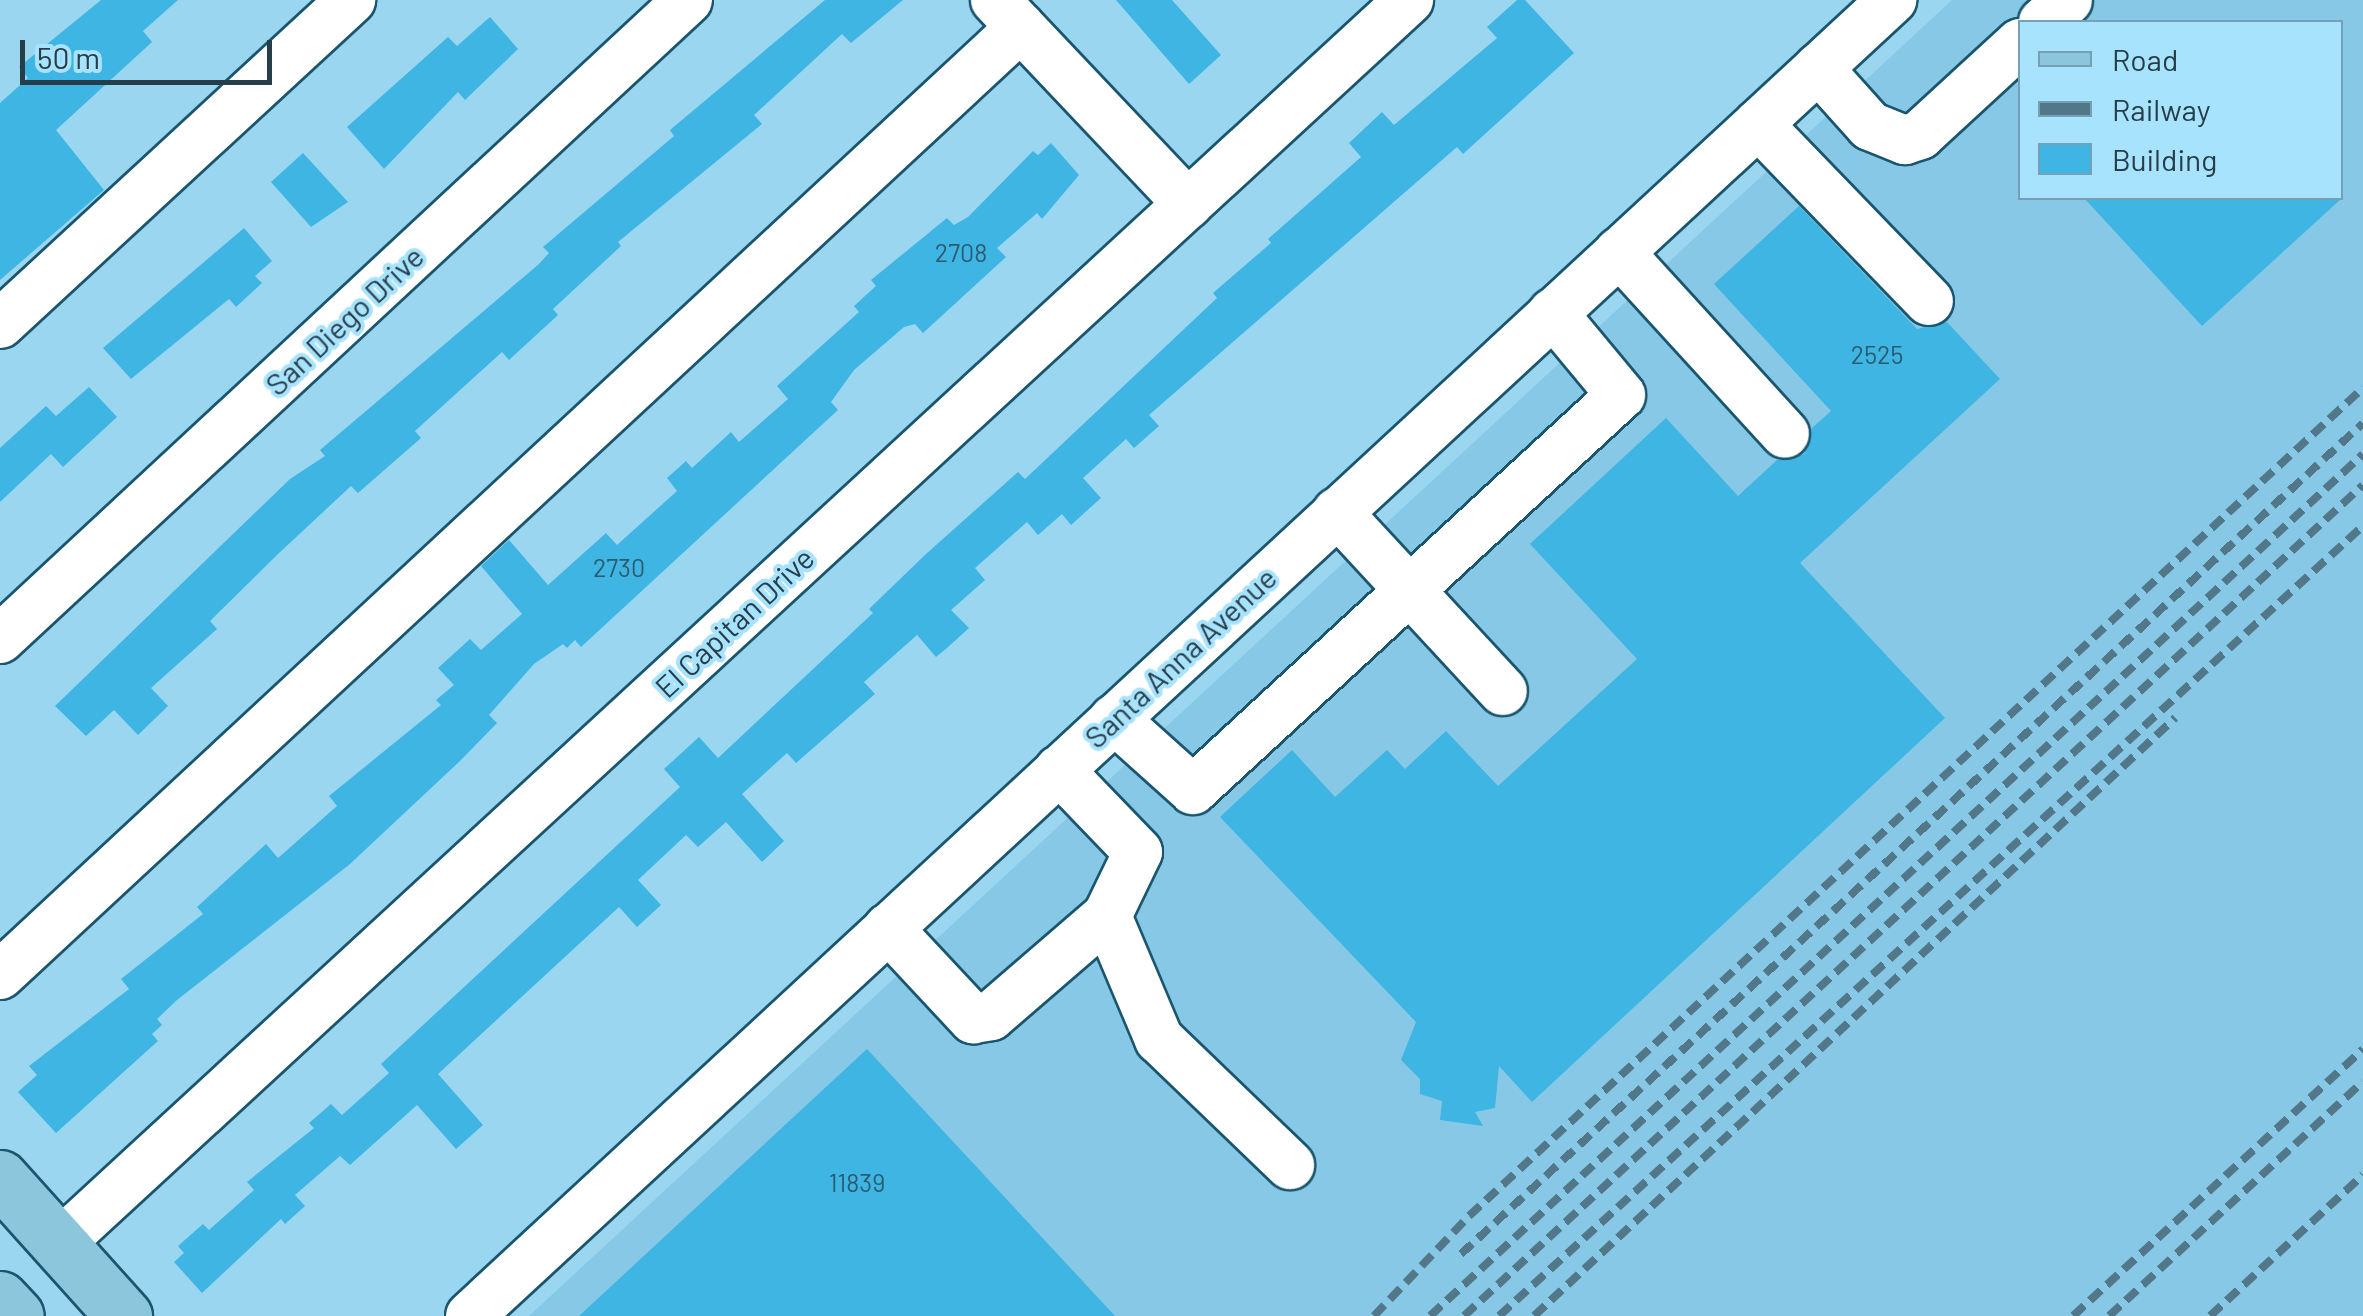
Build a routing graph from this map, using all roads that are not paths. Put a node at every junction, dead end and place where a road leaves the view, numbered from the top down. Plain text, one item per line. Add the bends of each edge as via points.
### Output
1 (351, 0) edge
2 (688, 0) edge
3 (1409, 0) edge
4 (1892, 0) edge
5 (2068, 0) edge
6 (1008, 13) edge
7 (2045, 20) edge
8 (2018, 45) edge
9 (1818, 68) junction
10 (1758, 124) junction
11 (1188, 204) junction
12 (1619, 252) junction
13 (1929, 301) dead end
14 (1553, 313) junction
15 (0, 324) edge
16 (1785, 434) dead end
17 (1338, 512) junction
18 (1412, 588) junction
19 (0, 639) edge
20 (1502, 691) dead end
21 (1114, 719) junction
22 (1059, 770) junction
23 (1107, 916) junction
24 (888, 928) junction
25 (0, 975) edge
26 (1290, 1164) dead end
27 (0, 1178) edge
28 (59, 1244) junction
29 (0, 1298) edge
30 (16, 1316) edge
31 (124, 1316) edge
32 (470, 1316) edge

1 - 15 street
2 - 19 street, San Diego Drive
3 - 11 street, El Capitan Drive
4 - 9 street, Santa Anna Avenue
5 - 7 street
6 - 11 street
6 - 25 street
8 - 9 street via 1920,135 1905,140 1870,126
9 - 10 street, Santa Anna Avenue
10 - 12 street, Santa Anna Avenue
10 - 13 street
11 - 28 street, El Capitan Drive
12 - 14 street, Santa Anna Avenue
12 - 16 street
14 - 17 street, Santa Anna Avenue
14 - 18 street via 1621,395
17 - 18 street
17 - 21 street, Santa Anna Avenue
18 - 20 street
18 - 21 street via 1193,790
21 - 22 street, Santa Anna Avenue
22 - 23 street via 1138,852
22 - 24 street, Santa Anna Avenue
23 - 24 street via 991,1016 972,1018
23 - 26 street via 1159,1040
24 - 32 street, Santa Anna Avenue
27 - 28 main road
28 - 31 main road
29 - 30 main road

